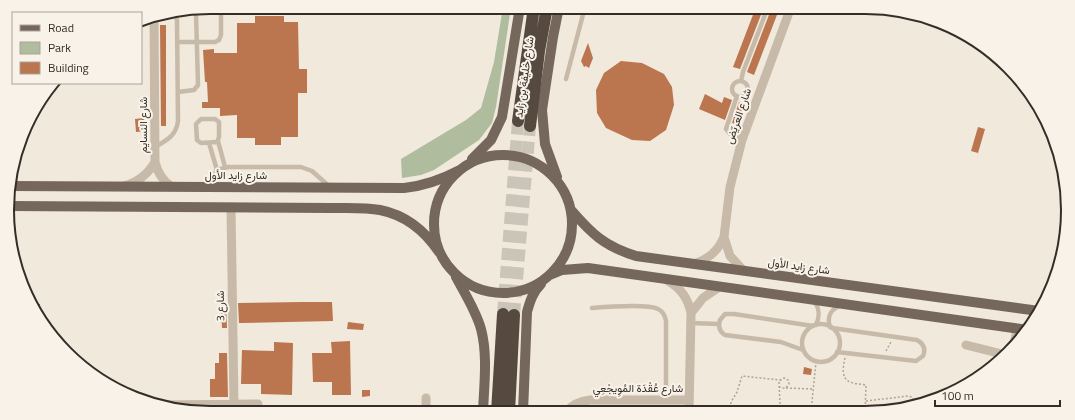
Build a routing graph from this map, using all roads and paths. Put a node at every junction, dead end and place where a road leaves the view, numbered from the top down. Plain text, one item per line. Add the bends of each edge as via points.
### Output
1 (196, 14) edge
2 (221, 14) edge
3 (519, 14) edge
4 (533, 14) edge
5 (546, 14) edge
6 (558, 14) edge
7 (561, 14) edge
8 (583, 14) edge
9 (765, 14) edge
10 (788, 14) edge
11 (175, 17) edge
12 (154, 22) edge
13 (553, 37) junction
14 (177, 42) junction
15 (197, 42) junction
16 (566, 79) dead end
17 (741, 81) junction
18 (178, 92) junction
19 (748, 92) junction
20 (737, 96) junction
21 (758, 96) junction
22 (518, 121) tunnel mouth
23 (530, 126) tunnel mouth
24 (742, 140) junction
25 (218, 141) junction
26 (209, 143) junction
27 (155, 147) junction
28 (155, 162) junction
29 (225, 167) junction
30 (462, 168) junction
31 (217, 170) junction
32 (559, 183) junction
33 (16, 185) edge
34 (120, 187) junction
35 (172, 187) junction
36 (206, 187) junction
37 (331, 188) junction
38 (14, 206) edge
39 (230, 207) junction
40 (571, 210) junction
41 (724, 237) junction
42 (440, 252) junction
43 (694, 264) junction
44 (743, 270) junction
45 (454, 273) junction
46 (547, 277) junction
47 (668, 280) junction
48 (719, 287) junction
49 (812, 300) junction
50 (843, 304) junction
51 (592, 308) dead end
52 (1034, 310) edge
53 (691, 313) junction
54 (691, 323) junction
55 (718, 324) junction
56 (814, 325) junction
57 (831, 328) junction
58 (1020, 329) edge
59 (894, 337) junction
60 (966, 345) dead end
61 (803, 350) junction
62 (837, 352) junction
63 (846, 353) junction
64 (999, 353) edge
65 (882, 357) junction
66 (816, 362) junction
67 (780, 380) junction
68 (780, 386) junction
69 (786, 388) junction
70 (814, 389) junction
71 (426, 398) dead end
72 (666, 400) junction
73 (689, 400) junction
74 (913, 400) edge
75 (866, 401) junction
76 (258, 404) dead end
77 (190, 405) edge
78 (234, 405) junction
79 (426, 406) edge
80 (483, 406) edge
81 (499, 406) edge
82 (510, 406) edge
83 (522, 406) edge
84 (572, 406) edge
85 (689, 406) edge
86 (731, 406) edge
87 (780, 406) edge
88 (812, 406) edge
89 (866, 406) edge

1 - 15 lane
2 - 15 lane via 220,39 215,42
3 - 30 main road via 502,117 491,140
4 - 22 highway, شارع خليفة بن زايد
5 - 23 highway, شارع خليفة بن زايد
6 - 13 main road
7 - 13 lane
8 - 16 lane
9 - 17 lane
10 - 21 street, شارع العريّض
11 - 14 lane
12 - 27 street, شارع النسايم
13 - 32 main road via 542,110 548,154
14 - 15 lane
14 - 18 lane
15 - 18 lane via 198,85 194,90
17 - 19 lane via 748,86
17 - 20 lane via 732,87
18 - 27 lane via 177,128 170,139
19 - 20 lane via 743,96
19 - 21 lane
20 - 24 lane via 726,129
21 - 24 street, شارع العريّض
24 - 41 street, شارع العريّض via 730,187
25 - 26 lane
25 - 26 lane via 219,122 213,119 199,120 196,124 197,140
25 - 29 lane
26 - 31 lane
27 - 28 street, شارع النسايم
28 - 34 street, شارع النسايم via 141,178
28 - 35 street, شارع النسايم via 160,176
29 - 31 lane
29 - 37 lane via 301,167 312,171
30 - 32 main road via 480,158 504,154 520,156 542,166
30 - 37 main road, شارع زايد الأول via 434,182 419,186
30 - 42 main road via 445,187 436,208 434,230
31 - 36 lane
32 - 40 main road via 568,198
33 - 34 main road, شارع زايد الأول
34 - 35 main road, شارع زايد الأول
35 - 36 main road, شارع زايد الأول
36 - 37 main road, شارع زايد الأول
38 - 39 main road
39 - 42 main road via 379,209 413,225 431,240
39 - 78 street, شارع 3
40 - 43 main road, شارع زايد الأول via 593,234 620,251 648,258
40 - 46 main road via 569,245 560,264
41 - 43 street, شارع العريّض via 716,252
41 - 44 street, شارع العريّض via 730,256
42 - 45 main road
43 - 44 main road, شارع زايد الأول
44 - 52 main road, شارع زايد الأول
45 - 46 main road via 472,286 494,293 520,291
45 - 80 main road via 481,329 484,349
46 - 47 main road via 562,270 588,268
46 - 83 main road via 536,288 527,312
47 - 48 main road
47 - 53 street via 684,294
48 - 49 main road
48 - 53 street via 703,298
49 - 50 main road
49 - 56 lane via 819,314
50 - 57 lane via 832,310 829,322
50 - 58 main road
51 - 72 lane via 652,307 662,311 666,321
53 - 54 street
54 - 55 lane
54 - 73 street
55 - 56 lane via 722,317 729,314
55 - 61 lane via 725,334 781,342
56 - 57 lane via 823,324
56 - 61 lane via 803,336
57 - 59 lane
57 - 62 lane via 839,341
59 - 65 path
59 - 65 lane via 921,342 925,349 923,356 916,361
60 - 64 street
61 - 66 lane via 807,357
62 - 63 lane
62 - 66 lane via 826,362
63 - 65 lane
63 - 75 path via 844,374 849,382 866,385
66 - 70 path
67 - 68 path
67 - 69 path via 788,380
67 - 86 path via 742,376
68 - 69 path
68 - 87 path
69 - 70 path
70 - 88 path
71 - 79 street
72 - 73 street, شارع عُقْدَة المُوِيجْعِي
72 - 84 street, شارع عُقْدَة المُوِيجْعِي via 590,400
73 - 85 street
74 - 75 path via 908,396
75 - 89 path
76 - 78 street
77 - 78 street
81 - 82 highway via 508,314

